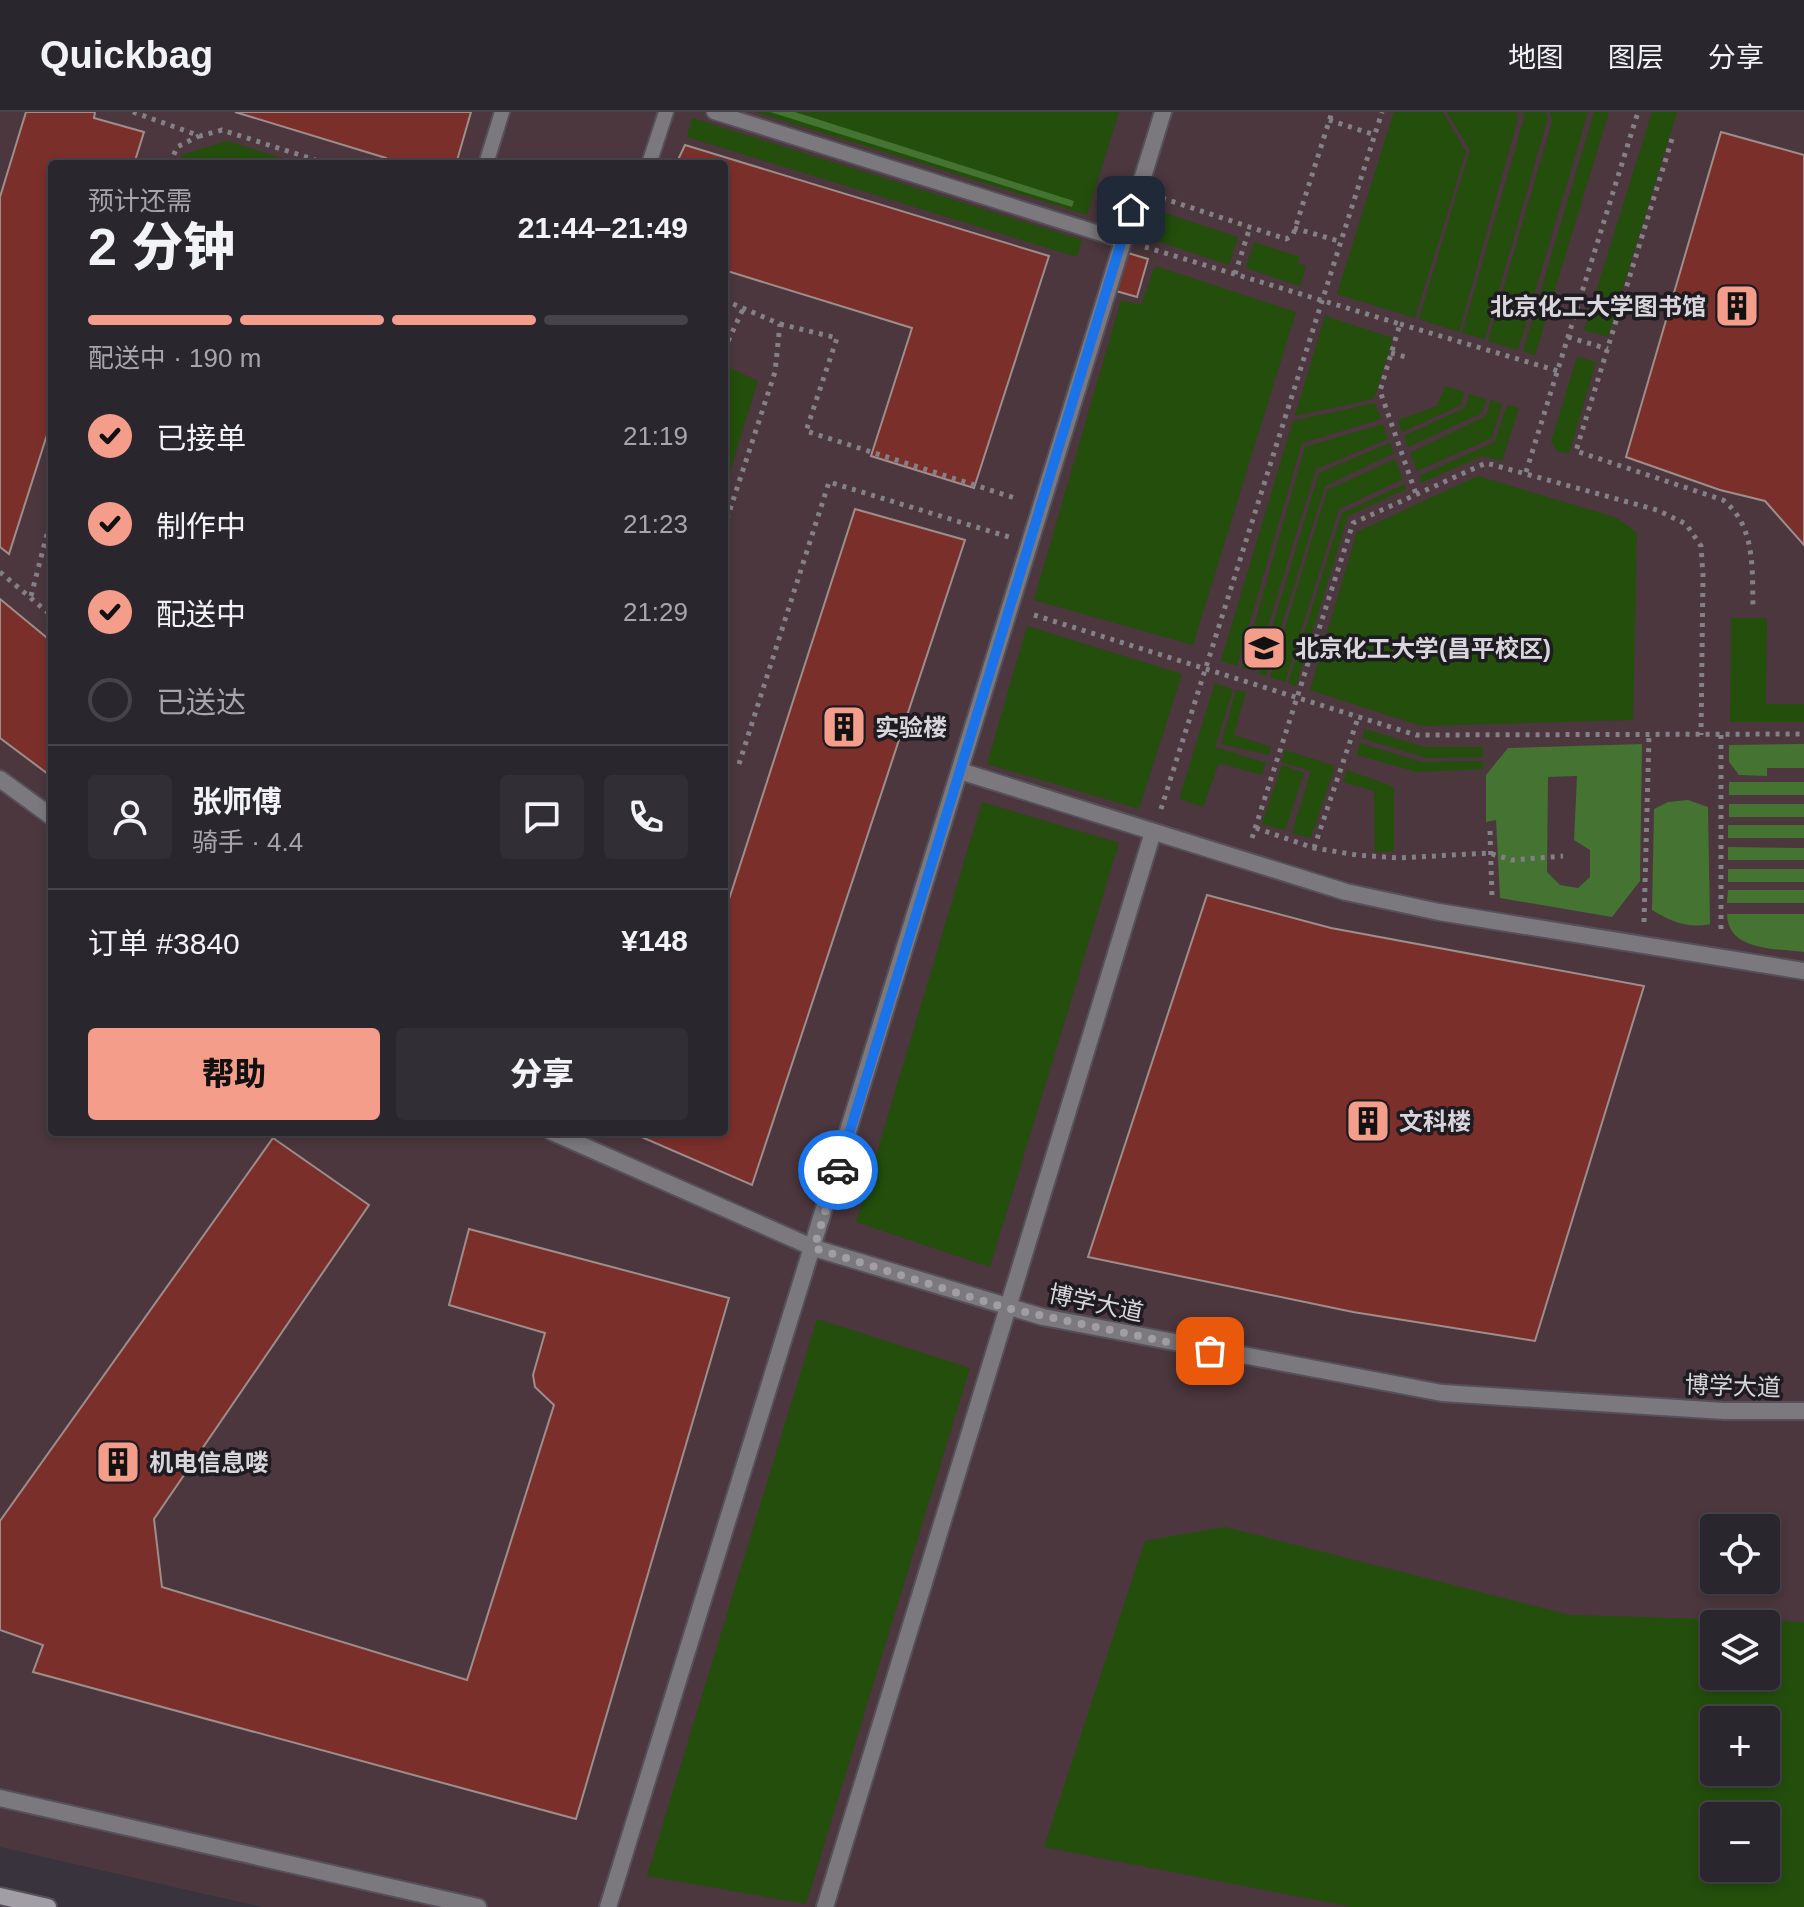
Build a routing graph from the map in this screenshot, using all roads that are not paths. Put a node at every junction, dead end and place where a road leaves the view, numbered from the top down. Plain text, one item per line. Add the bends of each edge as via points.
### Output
1 (502, 112) edge
2 (666, 112) edge
3 (714, 112) edge
4 (1163, 112) edge
5 (487, 160) edge
6 (650, 160) edge
7 (1121, 240) junction
8 (960, 771) junction
9 (0, 779) edge
10 (48, 814) edge
11 (1153, 832) junction
12 (1804, 971) edge
13 (561, 1136) edge
14 (814, 1248) junction
15 (1006, 1308) junction
16 (1804, 1411) edge
17 (0, 1798) edge
18 (0, 1896) edge
19 (48, 1907) edge
20 (478, 1907) edge
21 (608, 1907) edge
22 (825, 1907) edge

1 - 5 lane
2 - 6 lane
3 - 7 lane
4 - 7 street
7 - 8 street
8 - 11 street
8 - 14 street
9 - 10 street
11 - 12 street via 1346,892
11 - 15 street
13 - 14 street, 博学大道
14 - 15 street, 博学大道
14 - 21 street
15 - 16 street, 博学大道 via 1442,1393
15 - 22 street
17 - 20 street
18 - 19 street

